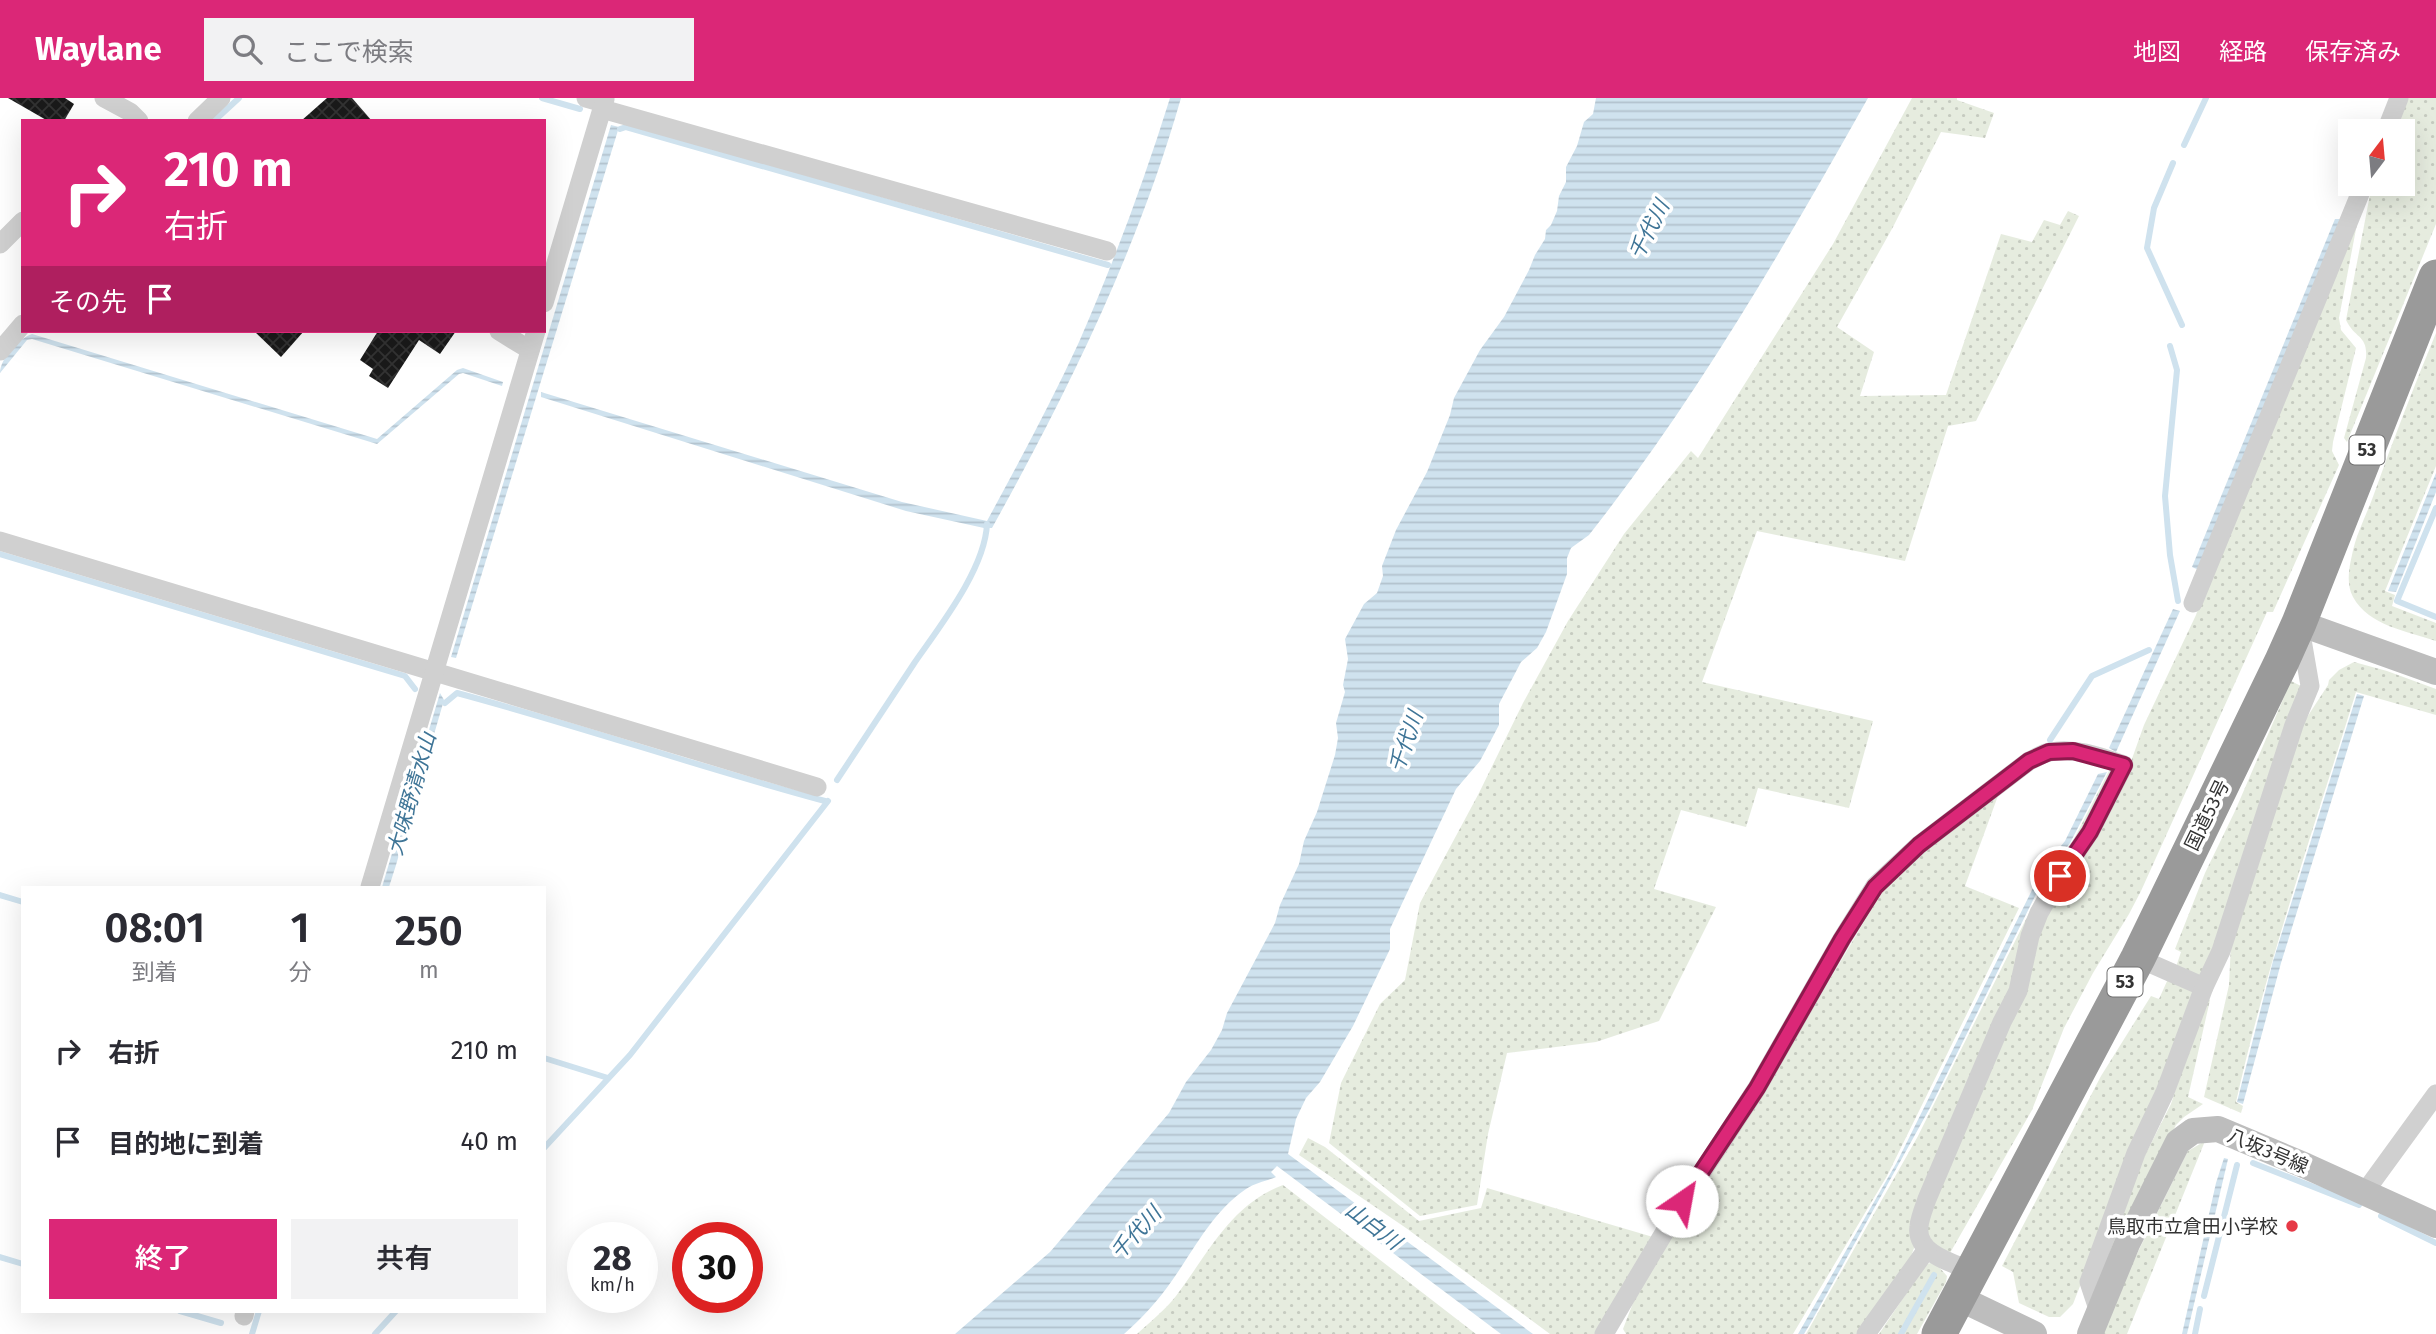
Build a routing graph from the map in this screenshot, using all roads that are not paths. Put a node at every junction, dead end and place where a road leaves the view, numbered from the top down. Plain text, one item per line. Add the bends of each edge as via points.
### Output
1 (104, 98) edge
2 (221, 98) edge
3 (2399, 98) edge
4 (600, 102) edge
5 (133, 113) edge
6 (199, 119) edge
7 (2391, 119) edge
8 (2359, 196) edge
9 (21, 223) edge
10 (0, 244) edge
11 (1107, 251) dead end
12 (2436, 277) edge
13 (546, 296) edge
14 (21, 326) edge
15 (502, 333) edge
16 (535, 333) edge
17 (530, 350) junction
18 (0, 351) edge
19 (0, 541) edge
20 (2193, 603) dead end
21 (2299, 623) junction
22 (2436, 672) edge
23 (433, 673) junction
24 (817, 788) dead end
25 (370, 886) edge
26 (2138, 958) junction
27 (2204, 987) junction
28 (2436, 1094) edge
29 (2364, 1193) junction
30 (2436, 1225) edge
31 (1927, 1249) junction
32 (1954, 1311) edge
33 (2094, 1323) edge
34 (1604, 1334) edge
35 (1866, 1334) edge
36 (2034, 1334) edge

1 - 5 street
2 - 6 street
3 - 7 street
4 - 11 street
4 - 13 street
8 - 20 street
9 - 10 street
12 - 21 highway, 国道53号 / 53
14 - 18 street
15 - 17 street
16 - 17 street
17 - 23 street
19 - 23 street
21 - 22 street
21 - 26 highway, 国道53号 / 53
21 - 27 street via 2310,686 2221,951
23 - 24 street
23 - 25 street
26 - 27 street
26 - 32 highway, 国道53号 / 53
27 - 33 street via 2089,1282
28 - 29 street
29 - 30 street, 八坂3号線
29 - 33 street, 八坂3号線 via 2218,1129 2193,1131 2178,1142
31 - 32 street
31 - 34 street via 1919,1227 1925,1207 2018,991 2039,913 2090,832 2124,765 2073,751 2049,752 2029,761 1919,845 1875,887
31 - 35 street
32 - 36 street

